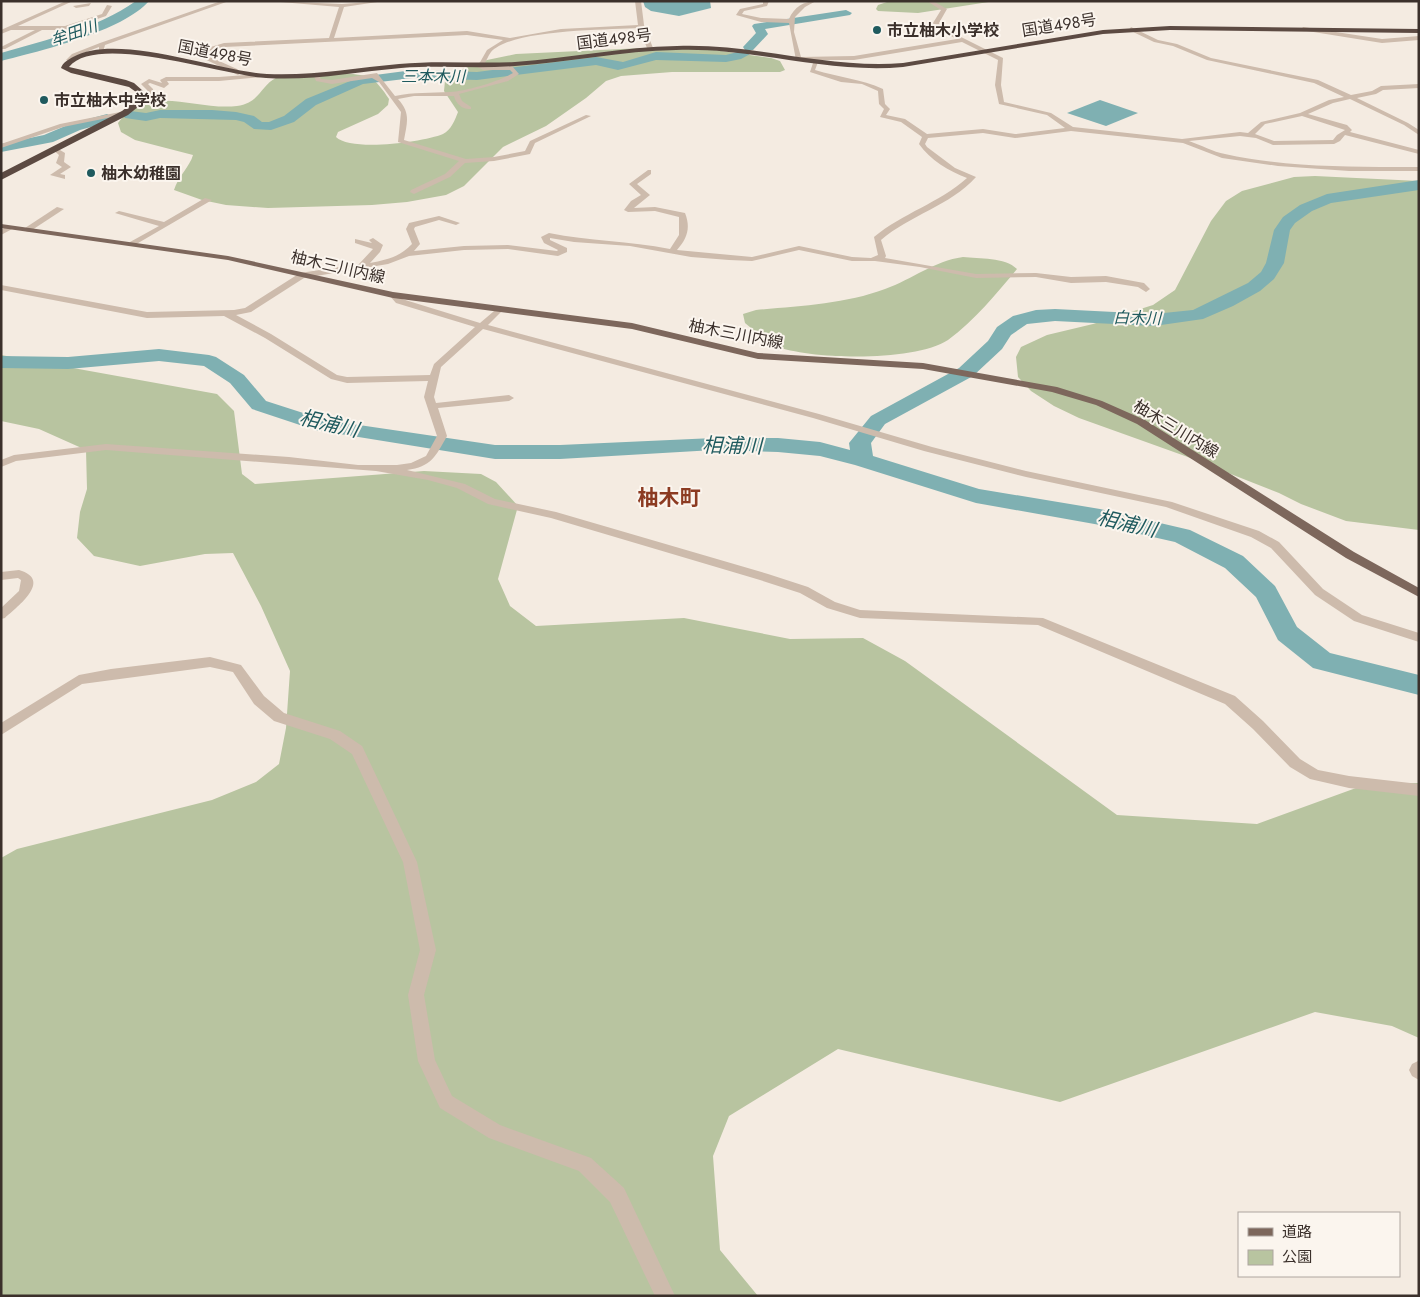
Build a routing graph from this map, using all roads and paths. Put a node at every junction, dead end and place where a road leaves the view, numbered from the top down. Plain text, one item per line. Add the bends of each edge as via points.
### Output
1 (227, 1) edge
2 (272, 1) edge
3 (382, 1) edge
4 (638, 1) edge
5 (766, 1) edge
6 (814, 1) edge
7 (930, 1) edge
8 (89, 4) dead end
9 (75, 6) edge
10 (110, 6) dead end
11 (342, 6) junction
12 (790, 21) junction
13 (642, 26) junction
14 (9, 28) junction
15 (42, 28) junction
16 (1131, 29) junction
17 (1303, 29) junction
18 (1, 31) edge
19 (1419, 31) edge
20 (1419, 38) edge
21 (331, 40) junction
22 (512, 40) junction
23 (961, 40) junction
24 (971, 45) junction
25 (3, 48) dead end
26 (101, 48) junction
27 (650, 48) junction
28 (986, 50) junction
29 (854, 58) junction
30 (798, 59) junction
31 (815, 62) junction
32 (479, 65) junction
33 (238, 73) junction
34 (259, 76) junction
35 (317, 76) junction
36 (1419, 86) edge
37 (452, 94) junction
38 (393, 98) junction
39 (1351, 98) junction
40 (138, 103) junction
41 (469, 108) dead end
42 (125, 113) junction
43 (1302, 114) junction
44 (588, 116) dead end
45 (1406, 124) junction
46 (1419, 125) edge
47 (1071, 129) junction
48 (1345, 133) junction
49 (1419, 133) edge
50 (1250, 135) junction
51 (926, 136) junction
52 (1184, 141) junction
53 (1, 146) edge
54 (55, 149) junction
55 (1419, 152) edge
56 (463, 160) junction
57 (1419, 169) edge
58 (648, 172) dead end
59 (62, 176) dead end
60 (1, 177) edge
61 (414, 192) dead end
62 (208, 200) dead end
63 (60, 209) dead end
64 (120, 213) dead end
65 (456, 223) dead end
66 (165, 225) junction
67 (6, 227) edge
68 (26, 230) junction
69 (1, 233) edge
70 (373, 240) dead end
71 (358, 241) dead end
72 (133, 244) junction
73 (378, 248) junction
74 (671, 252) junction
75 (406, 254) junction
76 (874, 259) junction
77 (362, 266) junction
78 (304, 275) junction
79 (1, 288) edge
80 (1146, 289) dead end
81 (393, 296) junction
82 (500, 309) junction
83 (226, 313) junction
84 (482, 326) junction
85 (434, 378) junction
86 (509, 398) dead end
87 (432, 406) junction
88 (1, 464) edge
89 (376, 468) junction
90 (1, 576) edge
91 (1419, 593) edge
92 (1, 615) edge
93 (1419, 638) edge
94 (1, 730) edge
95 (1419, 790) edge
96 (665, 1296) edge

1 - 26 street
2 - 11 street
3 - 11 street
4 - 13 street
5 - 12 street via 765,5 742,10 739,15
6 - 12 street via 794,11
7 - 23 street via 944,9 936,23 939,28
8 - 9 street
9 - 14 street via 62,5
10 - 15 street via 104,15 66,28
11 - 21 street
12 - 30 street
13 - 22 street via 551,31
13 - 27 street
14 - 15 street
14 - 18 street
15 - 25 street
16 - 17 highway, 国道498号
16 - 28 highway, 国道498号
16 - 39 street via 1209,59 1316,81
17 - 19 highway, 国道498号
17 - 20 street via 1382,41
21 - 22 street via 467,33
21 - 33 street via 224,45 196,53
22 - 32 street via 489,50
23 - 24 street
23 - 29 street
24 - 28 street
24 - 29 street
26 - 33 highway, 国道498号
26 - 40 highway, 国道498号 via 69,60 64,66 73,72 130,84 138,89 141,100
27 - 30 highway, 国道498号 via 741,50
27 - 32 highway, 国道498号 via 536,62
28 - 31 highway, 国道498号 via 880,67
28 - 47 street via 1001,59 998,84 1002,103 1049,114
29 - 30 street
30 - 31 highway, 国道498号
31 - 51 street via 812,71 841,80 863,82 880,90 882,104 887,108 882,116 903,120
32 - 35 highway, 国道498号 via 402,66
32 - 37 street via 514,71 506,80
33 - 34 highway, 国道498号
34 - 35 highway, 国道498号
34 - 40 street via 166,78 164,86 147,81 144,84 152,96
35 - 38 street via 318,80 332,82 376,77
36 - 39 street via 1381,88 1374,93
37 - 38 street via 414,94
37 - 41 street
38 - 56 street via 403,109 405,117 400,141
39 - 43 street via 1331,101
39 - 45 street
40 - 42 highway
42 - 53 street via 62,125
42 - 54 highway
43 - 48 street via 1345,126 1349,130
43 - 50 street via 1263,123
44 - 56 street via 532,142 528,153
45 - 46 street
45 - 49 street
47 - 51 street via 1015,136 982,131
47 - 52 street
48 - 50 street via 1334,142 1320,143 1273,143
48 - 55 street
50 - 52 street via 1210,136
51 - 76 street via 922,144 925,148 952,170 972,177 935,205 886,230 878,239 882,256
52 - 57 street via 1222,156 1278,164
54 - 59 street via 63,154 60,164 67,167 54,176
54 - 60 highway
56 - 61 street via 452,174
58 - 74 street via 633,184 646,196 628,210 655,208 682,215 685,227 682,241
62 - 66 street
63 - 68 street
64 - 66 street
65 - 75 street via 439,218 412,225 410,228 416,244
66 - 72 street
67 - 68 main road, 柚木三川内線
67 - 69 street
68 - 72 main road, 柚木三川内線
70 - 73 street
71 - 73 street
72 - 78 main road, 柚木三川内線 via 228,258
73 - 77 street
74 - 75 street via 549,235 545,237 547,241 563,252 485,246
74 - 76 street via 752,259 799,248 852,259
75 - 77 street via 388,262
76 - 80 street via 976,276 1106,279 1141,285
77 - 78 street
78 - 81 main road, 柚木三川内線
78 - 83 street via 248,310
79 - 83 street via 147,315
81 - 82 main road, 柚木三川内線
81 - 84 street via 399,301
82 - 84 street
82 - 91 main road, 柚木三川内線 via 632,326 758,356 923,366 1054,389 1099,403 1141,422 1285,515
83 - 85 street via 334,377 347,380
84 - 85 street via 437,366
84 - 93 street via 928,449 1168,504 1255,534 1275,545 1319,592 1358,618
85 - 87 street via 429,397
86 - 87 street
87 - 89 street via 442,436 430,458 413,466
88 - 89 street via 23,456 60,450 106,447
89 - 95 street via 429,477 461,486 492,502 552,515 764,577 860,614 1039,622 1230,700 1295,763 1315,775
90 - 92 street via 19,574 27,578 25,593
94 - 96 street via 79,680 210,662 237,668 259,700 279,717 335,735 357,750 410,862 428,950 416,995 427,1061 446,1102 495,1132 585,1164 617,1195

